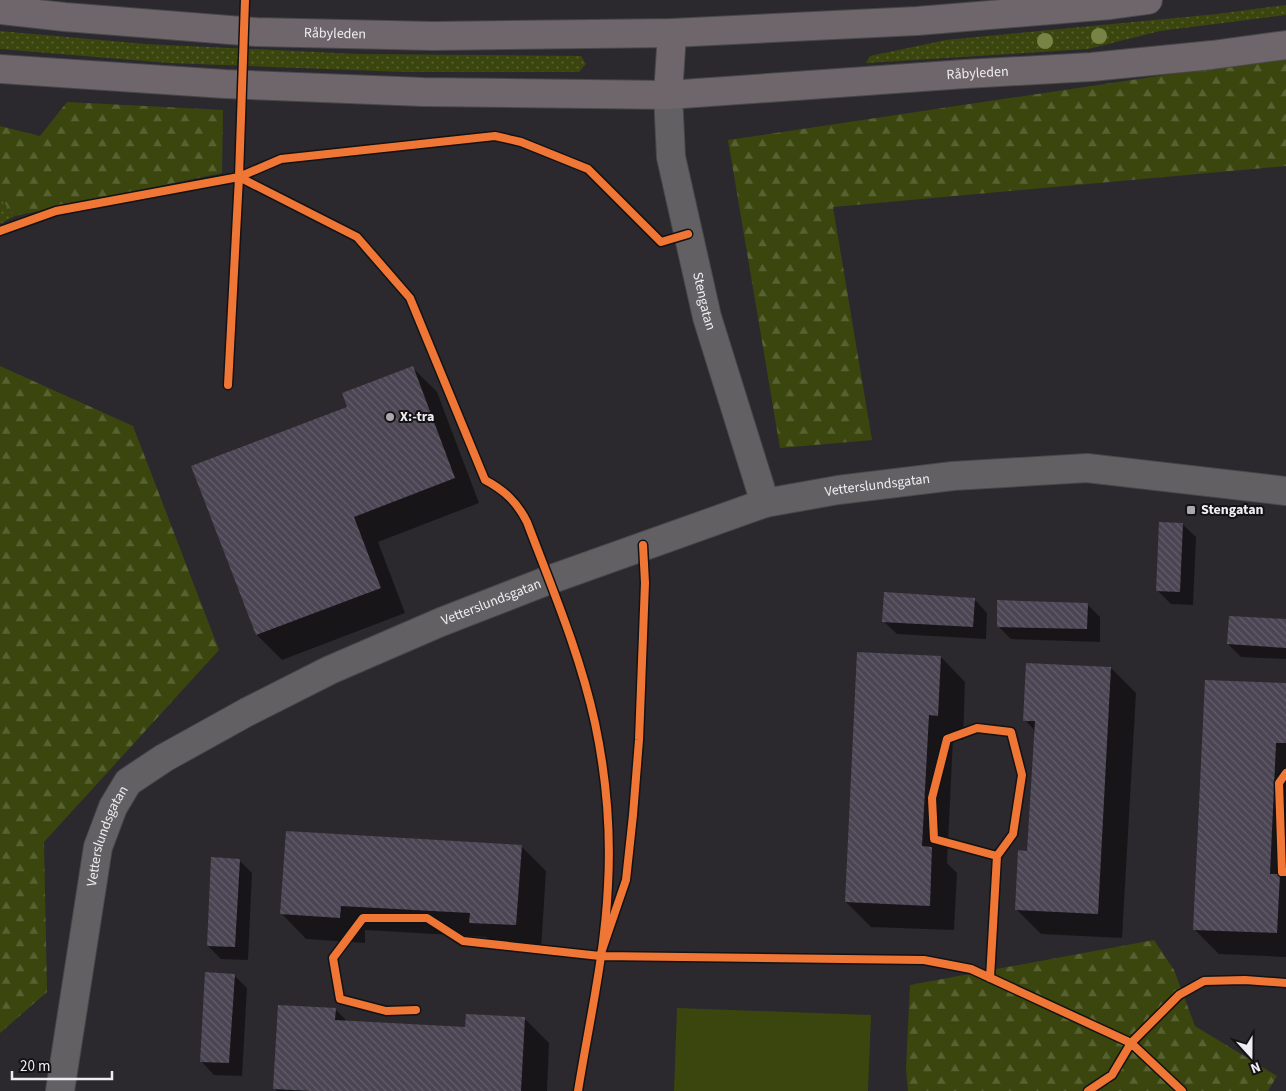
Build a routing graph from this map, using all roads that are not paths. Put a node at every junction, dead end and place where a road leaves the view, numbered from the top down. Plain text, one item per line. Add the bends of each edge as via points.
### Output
1 (1148, 0) edge
2 (0, 10) edge
3 (672, 33) junction
4 (1286, 45) edge
5 (0, 69) edge
6 (668, 95) junction
7 (1286, 491) edge
8 (765, 503) junction
9 (60, 1091) edge

1 - 3 main road, Råbyleden via 917,21
2 - 3 main road, Råbyleden via 266,32 433,36
3 - 6 main road
4 - 6 main road, Råbyleden via 1091,67
5 - 6 main road, Råbyleden via 373,90
6 - 8 street, Stengatan via 671,157 707,317
7 - 8 street, Vetterslundsgatan via 1087,468 953,476
8 - 9 street, Vetterslundsgatan via 540,584 339,666 239,716 128,782 113,807 98,847

